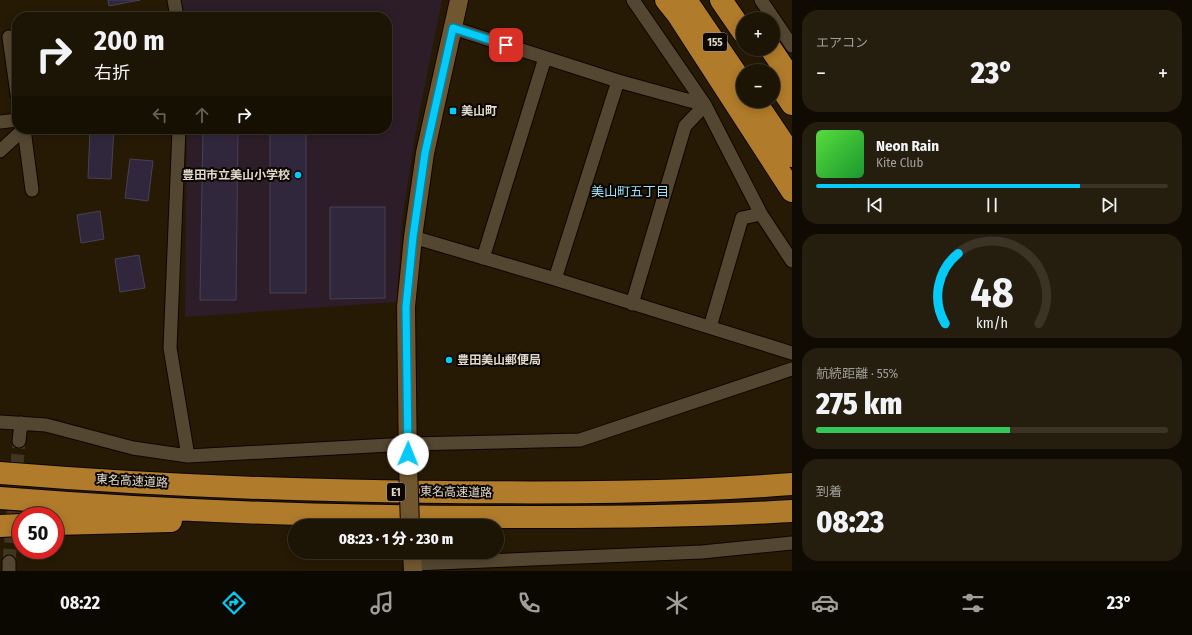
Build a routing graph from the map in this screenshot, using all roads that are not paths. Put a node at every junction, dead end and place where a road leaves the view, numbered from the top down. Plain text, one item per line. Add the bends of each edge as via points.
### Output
1 (174, 0) edge
2 (459, 0) edge
3 (633, 0) edge
4 (666, 0) edge
5 (686, 0) edge
6 (720, 0) edge
7 (738, 0) edge
8 (761, 0) edge
9 (176, 12) edge
10 (746, 12) edge
11 (736, 22) edge
12 (453, 28) junction
13 (9, 37) dead end
14 (792, 46) edge
15 (776, 56) edge
16 (12, 58) edge
17 (545, 58) junction
18 (736, 74) edge
19 (792, 80) edge
20 (618, 82) junction
21 (780, 86) edge
22 (792, 104) edge
23 (705, 105) junction
24 (760, 108) edge
25 (12, 121) edge
26 (0, 122) edge
27 (19, 134) edge
28 (25, 134) edge
29 (179, 134) edge
30 (0, 151) edge
31 (792, 156) edge
32 (32, 190) dead end
33 (792, 191) edge
34 (761, 214) junction
35 (413, 237) junction
36 (483, 258) junction
37 (792, 261) edge
38 (555, 279) junction
39 (632, 304) junction
40 (710, 327) junction
41 (792, 352) edge
42 (792, 369) edge
43 (0, 422) edge
44 (21, 423) junction
45 (19, 442) tunnel mouth
46 (408, 444) junction
47 (188, 456) junction
48 (0, 472) edge
49 (792, 484) edge
50 (0, 498) edge
51 (792, 511) edge
52 (376, 517) junction
53 (410, 519) edge
54 (64, 524) edge
55 (12, 525) edge
56 (0, 526) edge
57 (792, 543) edge
58 (412, 562) edge

1 - 9 street
2 - 12 main road
3 - 23 street
4 - 33 highway, 155
5 - 18 highway, 155
6 - 11 highway, 155
7 - 10 highway
8 - 14 street
12 - 17 street
12 - 35 main road via 425,153
13 - 16 street
15 - 19 highway
17 - 20 street
17 - 36 street
20 - 23 street
20 - 38 street
21 - 22 highway
23 - 34 street
23 - 39 street via 685,126
24 - 31 highway
25 - 26 street
27 - 30 street
28 - 32 street
29 - 47 street via 170,348
34 - 37 street
34 - 40 street via 742,218
35 - 36 street
35 - 46 main road via 406,307
36 - 38 street
38 - 39 street
39 - 40 street
40 - 41 street
42 - 46 street via 580,440
43 - 44 street
44 - 45 street
44 - 47 street via 46,425 133,448
46 - 47 street
46 - 53 main road, bridge
48 - 49 highway, 東名高速道路 / E1 via 198,485 378,492 652,492
50 - 52 highway, 東名高速道路 / E1 via 95,505
51 - 52 highway, 東名高速道路 / E1 via 595,517
52 - 54 highway
55 - 56 highway
57 - 58 street via 702,552

